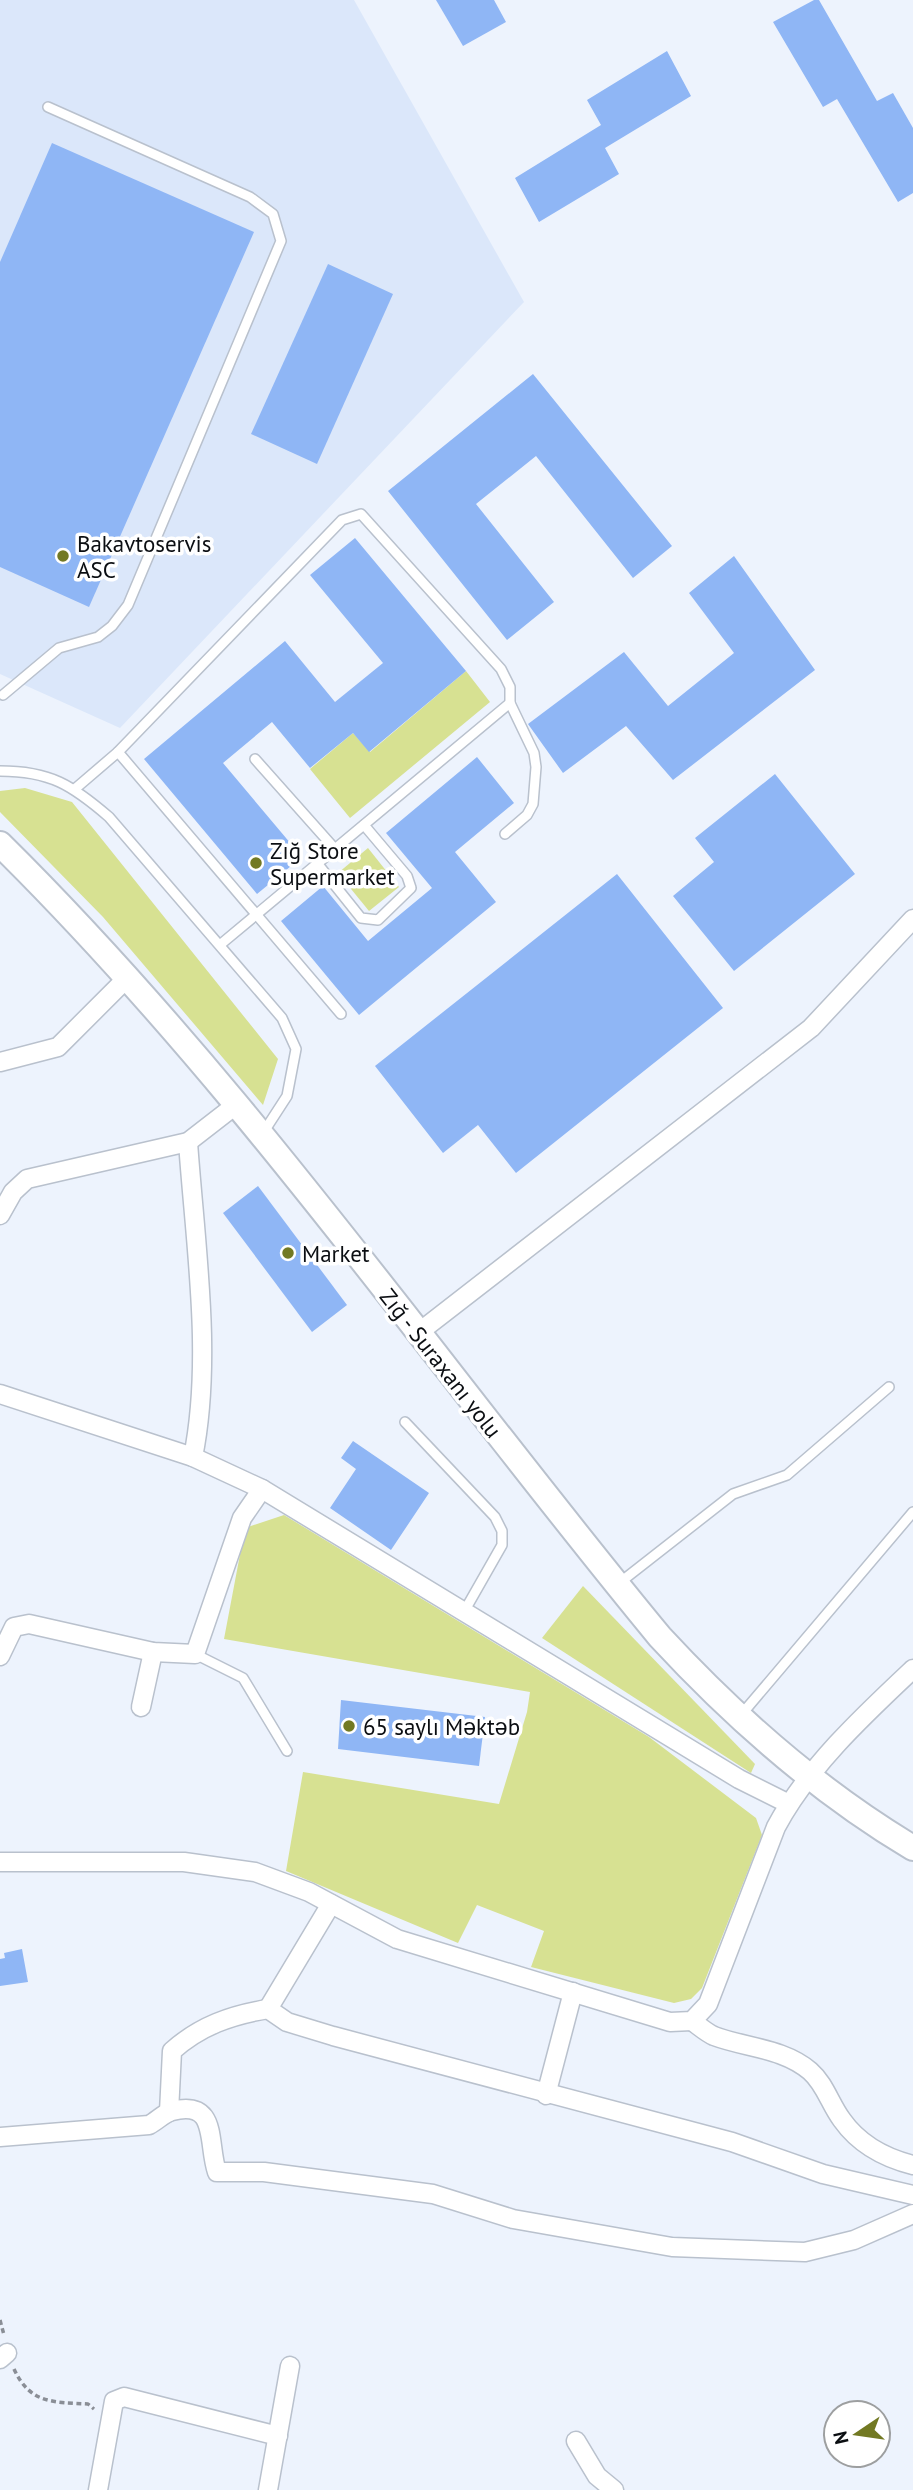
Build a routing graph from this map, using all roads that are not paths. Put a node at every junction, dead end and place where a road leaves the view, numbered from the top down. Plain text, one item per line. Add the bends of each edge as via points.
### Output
1 (48, 107) dead end
2 (1, 696) edge
3 (510, 703) junction
4 (118, 752) junction
5 (255, 759) dead end
6 (0, 771) edge
7 (76, 788) junction
8 (364, 825) junction
9 (505, 834) dead end
10 (0, 844) edge
11 (335, 849) junction
12 (317, 863) junction
13 (256, 914) junction
14 (913, 919) edge
15 (221, 944) junction
16 (127, 978) junction
17 (341, 1014) dead end
18 (0, 1062) edge
19 (237, 1104) junction
20 (262, 1135) junction
21 (188, 1142) junction
22 (0, 1214) edge
23 (418, 1333) junction
24 (889, 1387) dead end
25 (0, 1394) edge
26 (405, 1422) dead end
27 (193, 1457) junction
28 (262, 1489) junction
29 (913, 1512) edge
30 (617, 1585) junction
31 (465, 1610) junction
32 (153, 1652) junction
33 (195, 1654) junction
34 (0, 1656) edge
35 (913, 1669) edge
36 (141, 1707) dead end
37 (740, 1716) junction
38 (287, 1751) dead end
39 (811, 1776) junction
40 (789, 1804) junction
41 (913, 1848) edge
42 (0, 1862) edge
43 (331, 1904) junction
44 (573, 1992) junction
45 (268, 2009) junction
46 (692, 2021) junction
47 (546, 2095) junction
48 (169, 2112) junction
49 (0, 2137) edge
50 (913, 2165) edge
51 (913, 2195) edge
52 (913, 2214) edge
53 (290, 2366) dead end
54 (278, 2436) junction
55 (576, 2441) dead end
56 (271, 2489) edge
57 (98, 2490) edge
58 (614, 2490) edge

1 - 2 lane via 250,197 272,214 281,241 128,605 99,637 59,648
3 - 4 lane via 510,687 501,669 379,531 361,514 353,515 342,520
3 - 8 lane
3 - 9 lane via 536,767 533,804
4 - 7 lane
4 - 13 lane
5 - 11 lane
6 - 7 lane via 43,774
7 - 15 lane via 109,817
8 - 11 lane
8 - 12 lane via 407,876 411,888 378,920 361,918
10 - 16 main road, Zığ - Suraxanı yolu
11 - 12 lane
12 - 13 lane
13 - 15 lane
13 - 17 lane
14 - 23 street via 811,1028
15 - 20 lane via 282,1018 296,1049 287,1096
16 - 18 street via 58,1047
16 - 19 main road, Zığ - Suraxanı yolu
19 - 20 main road, Zığ - Suraxanı yolu
19 - 21 street
20 - 23 main road, Zığ - Suraxanı yolu
21 - 22 street via 27,1180 13,1192
21 - 27 street via 203,1371 202,1414
23 - 30 main road, Zığ - Suraxanı yolu
24 - 30 lane via 787,1475 733,1494
25 - 27 street
26 - 31 lane via 495,1517 502,1531 502,1545
27 - 28 street
28 - 31 street
28 - 33 street via 242,1518
29 - 37 lane
30 - 37 main road, Zığ - Suraxanı yolu via 694,1674
31 - 40 street via 740,1779
32 - 33 street
32 - 34 street via 29,1624 14,1627
32 - 36 street
33 - 38 lane via 243,1678
35 - 39 street
37 - 39 main road, Zığ - Suraxanı yolu
39 - 40 street
39 - 41 main road, Zığ - Suraxanı yolu
40 - 46 street via 708,2004
42 - 43 street via 184,1862 255,1872
43 - 44 street via 397,1939
43 - 45 street
44 - 46 street via 670,2022
44 - 47 street
45 - 47 street via 287,2022
45 - 48 street via 236,2014 203,2028 172,2051
46 - 50 street via 713,2035 780,2054 809,2070 841,2120 865,2144
47 - 51 street via 732,2142 823,2174
48 - 49 street via 149,2124
48 - 52 street via 191,2109 208,2120 217,2172 264,2172 433,2194 513,2219 672,2247 805,2252 854,2240
53 - 54 street
54 - 56 street
54 - 57 street via 124,2397 114,2401 108,2422
55 - 58 street via 597,2476

